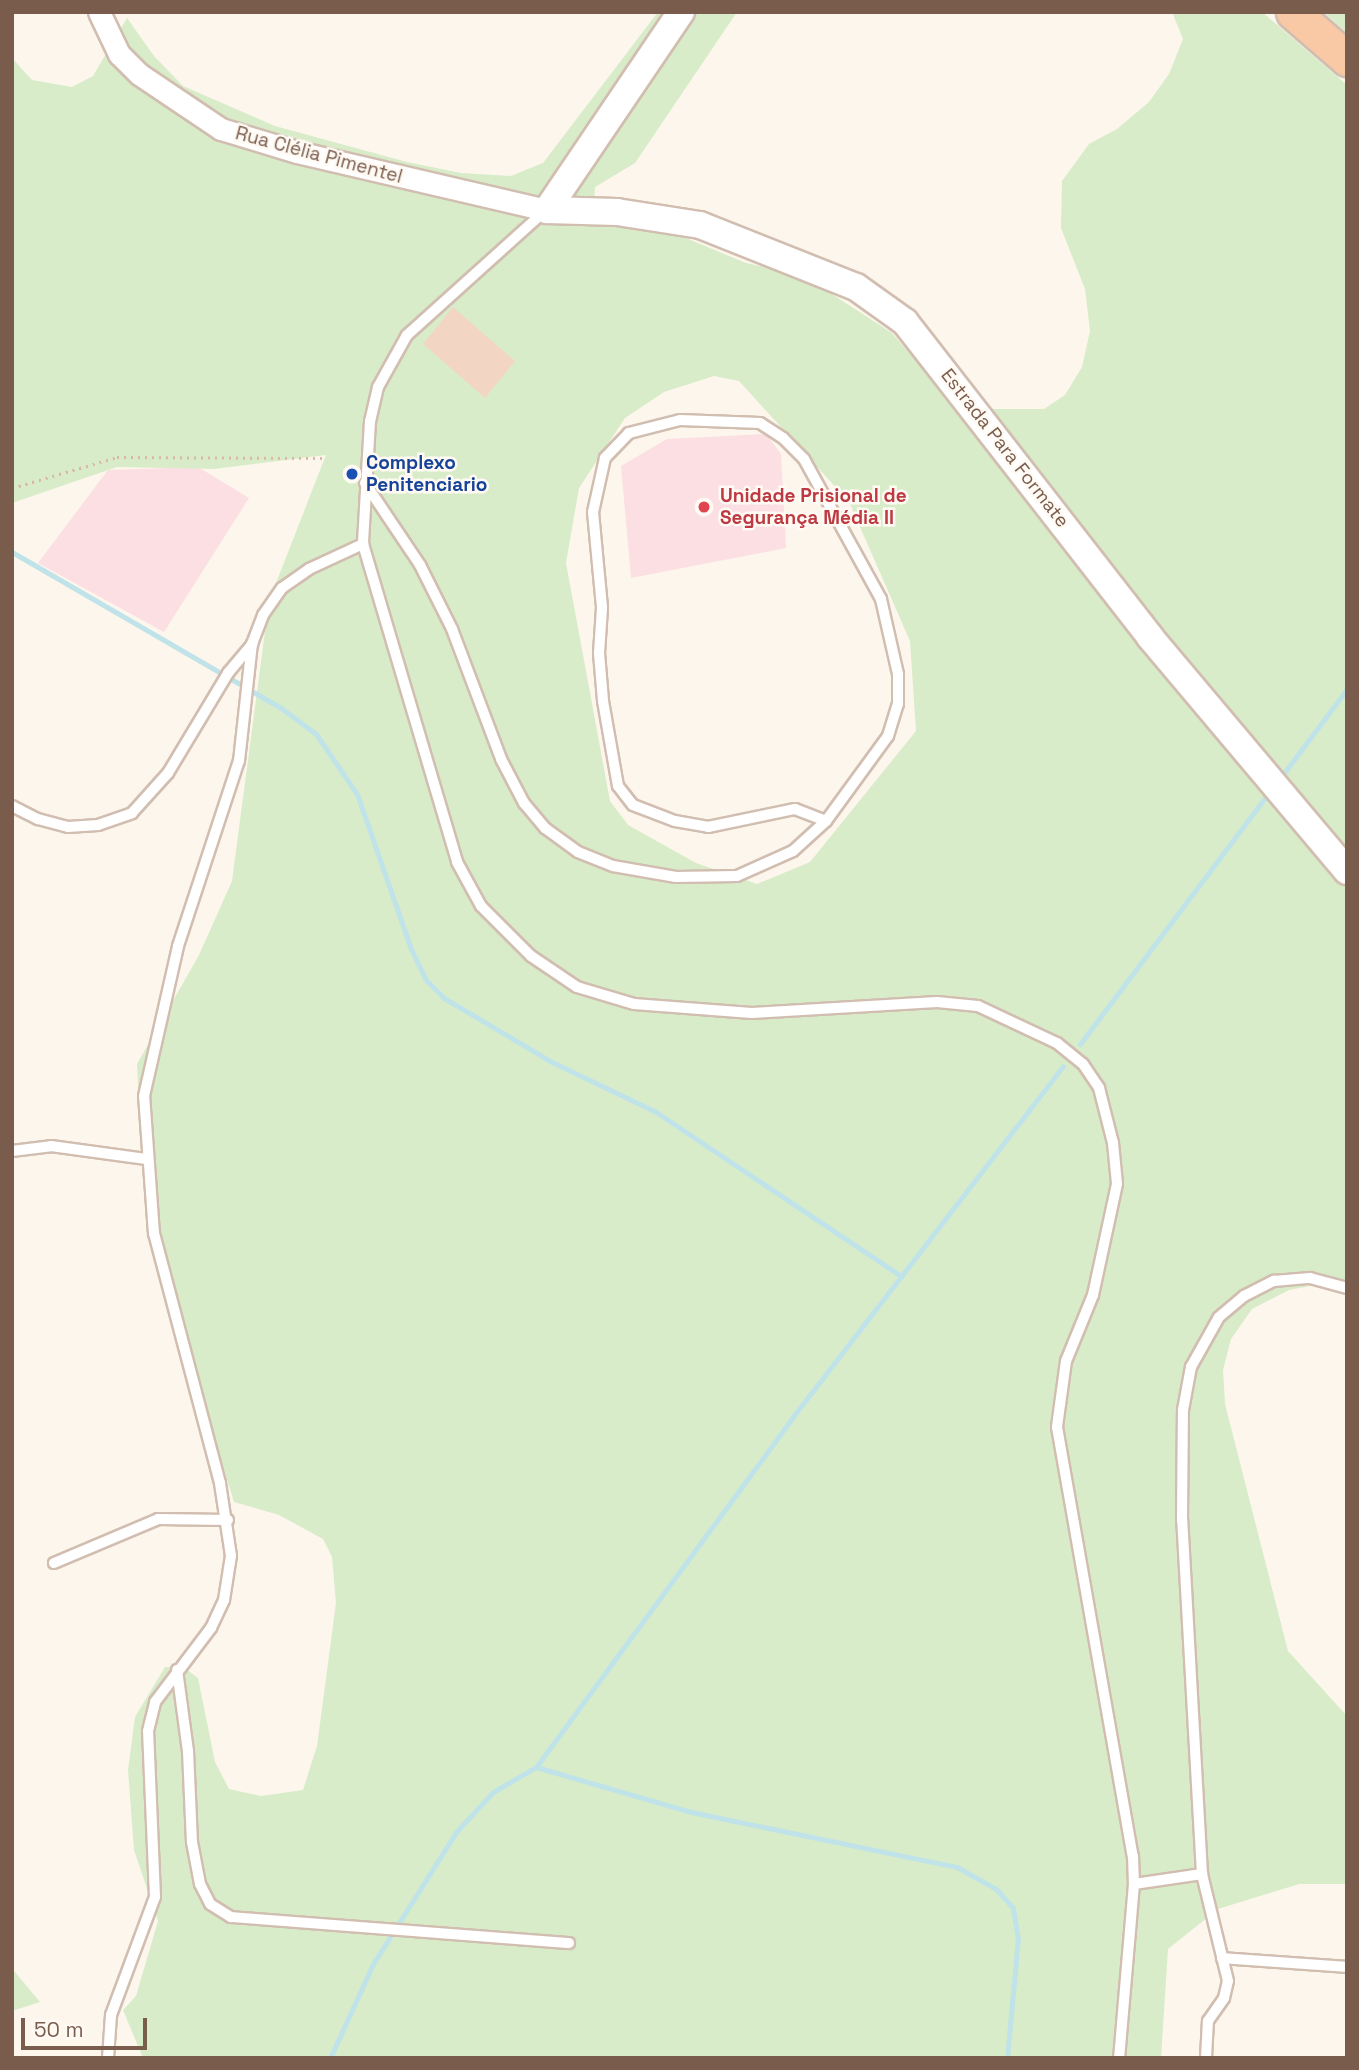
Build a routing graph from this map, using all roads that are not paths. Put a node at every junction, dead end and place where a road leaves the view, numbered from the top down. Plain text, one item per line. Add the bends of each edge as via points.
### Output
1 (99, 12) edge
2 (681, 12) edge
3 (1293, 12) edge
4 (1347, 59) edge
5 (547, 210) junction
6 (365, 483) junction
7 (363, 544) junction
8 (252, 644) junction
9 (12, 806) edge
10 (826, 821) junction
11 (1347, 871) edge
12 (12, 1151) edge
13 (146, 1160) junction
14 (1347, 1288) edge
15 (228, 1520) junction
16 (54, 1563) dead end
17 (177, 1670) junction
18 (1202, 1874) junction
19 (1135, 1884) junction
20 (569, 1943) dead end
21 (1222, 1958) junction
22 (1347, 1967) edge
23 (108, 2058) edge
24 (1119, 2058) edge
25 (1206, 2058) edge

1 - 5 street, Rua Clélia Pimentel via 119,54 139,74 221,129 297,152
2 - 5 street
3 - 4 highway
5 - 6 lane via 426,316 393,355 378,387 370,421
5 - 11 street, Estrada Para Formate via 617,212 700,225 856,287 905,322 1150,636
6 - 7 lane
6 - 10 lane via 420,565 452,629 500,759 524,803 545,828 578,852 613,866 676,877 737,876 793,851
7 - 8 lane via 309,569 282,588 263,615
7 - 19 lane via 457,862 481,906 531,956 577,987 634,1004 752,1013 916,1003 978,1006 1057,1043 1083,1064 1098,1088 1113,1143 1117,1184 1093,1295 1066,1361 1057,1427
8 - 9 lane via 228,673 168,773 132,813 98,825 68,827 38,820
8 - 13 lane via 239,761 178,946 145,1096
10 - 10 lane via 888,736 898,704 898,674 881,599 804,459 783,438 760,423 710,418 629,433 615,444 598,471 593,512 602,608 603,701 618,786 633,805 691,825 737,823 795,808
12 - 13 lane via 51,1146
13 - 15 lane via 154,1234
14 - 18 lane via 1298,1279 1274,1281 1244,1296 1219,1317 1191,1367 1183,1410 1182,1520
15 - 16 lane via 158,1519
15 - 17 lane via 231,1556 224,1601 211,1629
17 - 20 lane via 188,1751 192,1842 209,1904 231,1917
17 - 23 lane via 155,1702 148,1731 155,1897 111,2014
18 - 19 lane
18 - 21 lane
19 - 24 lane
21 - 22 lane
21 - 25 lane via 1228,1981 1224,1998 1208,2021

